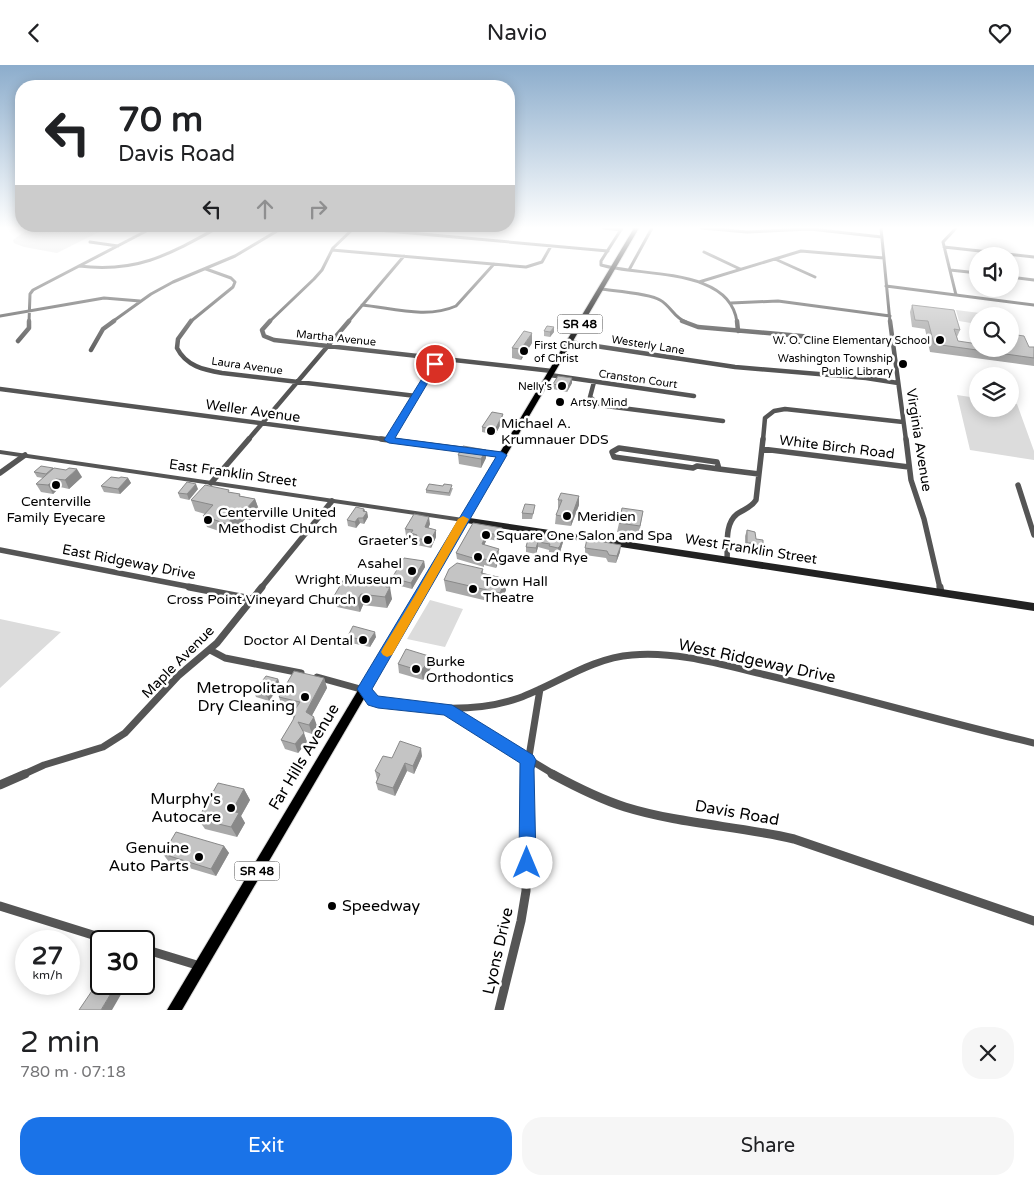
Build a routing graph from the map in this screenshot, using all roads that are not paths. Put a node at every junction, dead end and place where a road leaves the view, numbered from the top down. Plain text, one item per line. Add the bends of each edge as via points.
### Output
1 (67, 272) edge
2 (199, 272) edge
3 (214, 272) edge
4 (320, 272) edge
5 (390, 272) edge
6 (487, 272) edge
7 (611, 272) edge
8 (645, 272) edge
9 (730, 272) edge
10 (804, 272) edge
11 (885, 272) edge
12 (951, 272) edge
13 (815, 277) dead end
14 (1019, 278) edge
15 (1034, 280) edge
16 (699, 282) junction
17 (886, 286) junction
18 (601, 289) junction
19 (956, 295) junction
20 (140, 301) junction
21 (731, 303) junction
22 (362, 305) junction
23 (1034, 305) edge
24 (29, 311) junction
25 (0, 316) edge
26 (890, 316) junction
27 (738, 331) junction
28 (812, 337) dead end
29 (18, 341) dead end
30 (569, 342) junction
31 (328, 346) junction
32 (91, 350) dead end
33 (438, 358) junction
34 (551, 373) junction
35 (297, 382) junction
36 (594, 382) junction
37 (898, 383) junction
38 (0, 389) edge
39 (416, 396) junction
40 (694, 396) dead end
41 (722, 421) dead end
42 (903, 422) junction
43 (262, 423) junction
44 (389, 440) junction
45 (762, 449) junction
46 (0, 452) edge
47 (24, 455) junction
48 (502, 455) junction
49 (909, 467) junction
50 (719, 469) junction
51 (0, 473) edge
52 (759, 474) junction
53 (211, 483) junction
54 (1018, 485) dead end
55 (332, 501) junction
56 (463, 520) junction
57 (1034, 535) edge
58 (0, 550) edge
59 (727, 560) junction
60 (941, 592) junction
61 (252, 599) junction
62 (1034, 607) edge
63 (210, 650) junction
64 (364, 689) junction
65 (540, 689) junction
66 (447, 710) junction
67 (1034, 743) edge
68 (528, 760) junction
69 (0, 785) edge
70 (0, 906) edge
71 (1034, 921) edge
72 (90, 934) edge
73 (155, 952) edge
74 (200, 966) junction
75 (174, 1010) edge
76 (501, 1010) edge

1 - 24 street via 33,290
2 - 20 street
3 - 35 street, Laura Avenue via 233,279 235,284 182,330 176,345 182,357 212,371
4 - 31 street, Martha Avenue via 262,330 264,335 274,340
5 - 22 street
6 - 22 street via 449,310
7 - 18 main road, SR 48
8 - 16 street
9 - 16 street
10 - 13 street
11 - 17 street, Virginia Avenue
12 - 19 street
14 - 15 street
16 - 21 street via 719,292
17 - 19 street
17 - 26 street, Virginia Avenue
18 - 27 street via 657,298 668,305 677,319 690,326
18 - 30 main road, SR 48
19 - 23 street
20 - 24 street via 104,298
20 - 32 street via 103,329
21 - 26 street via 778,301
21 - 27 street
22 - 31 street
24 - 25 street
24 - 29 street via 29,328
26 - 37 street, Virginia Avenue
27 - 28 street
30 - 34 main road, SR 48
30 - 37 street, Westerly Lane via 724,366
31 - 33 street, Martha Avenue
31 - 35 street
33 - 34 street, Martha Avenue
33 - 39 street
34 - 36 street, Cranston Court
34 - 48 main road, SR 48
35 - 39 street, Laura Avenue
35 - 43 street
36 - 40 street, Cranston Court
36 - 41 street via 590,397 606,406
37 - 42 street, Virginia Avenue
38 - 43 street, Weller Avenue
39 - 44 street
42 - 45 street via 785,409 774,411 767,415
42 - 49 street, Virginia Avenue
43 - 44 street, Weller Avenue
43 - 53 street
44 - 48 street, Weller Avenue
45 - 49 street, White Birch Road
45 - 52 street
46 - 47 street, East Franklin Street
47 - 51 street
47 - 53 street, East Franklin Street
48 - 56 main road, SR 48
49 - 60 street, Virginia Avenue
50 - 50 street via 614,457 612,452 619,449 717,462
50 - 52 street
52 - 59 street via 754,505 738,513 731,521
53 - 55 street, East Franklin Street
54 - 57 street
55 - 56 street, East Franklin Street
55 - 61 street, Maple Avenue
56 - 59 main road, West Franklin Street
56 - 64 main road, Far Hills Avenue / SR 48
58 - 61 street, East Ridgeway Drive
59 - 60 main road, West Franklin Street
60 - 62 main road, West Franklin Street
61 - 63 street, Maple Avenue
63 - 64 street via 225,657
63 - 69 street, Maple Avenue via 184,671 135,725 115,740 103,747 44,765
64 - 66 street, West Ridgeway Drive via 373,701
64 - 74 main road, Far Hills Avenue / SR 48
65 - 66 street, West Ridgeway Drive via 492,706
65 - 67 street, West Ridgeway Drive via 609,659 659,656 726,666 850,694
65 - 68 street, Lyons Drive
66 - 68 street, Davis Road
68 - 71 street, Davis Road via 620,805 794,839
68 - 76 street, Lyons Drive via 526,891
70 - 72 street
73 - 74 street
74 - 75 main road, Far Hills Avenue / SR 48

